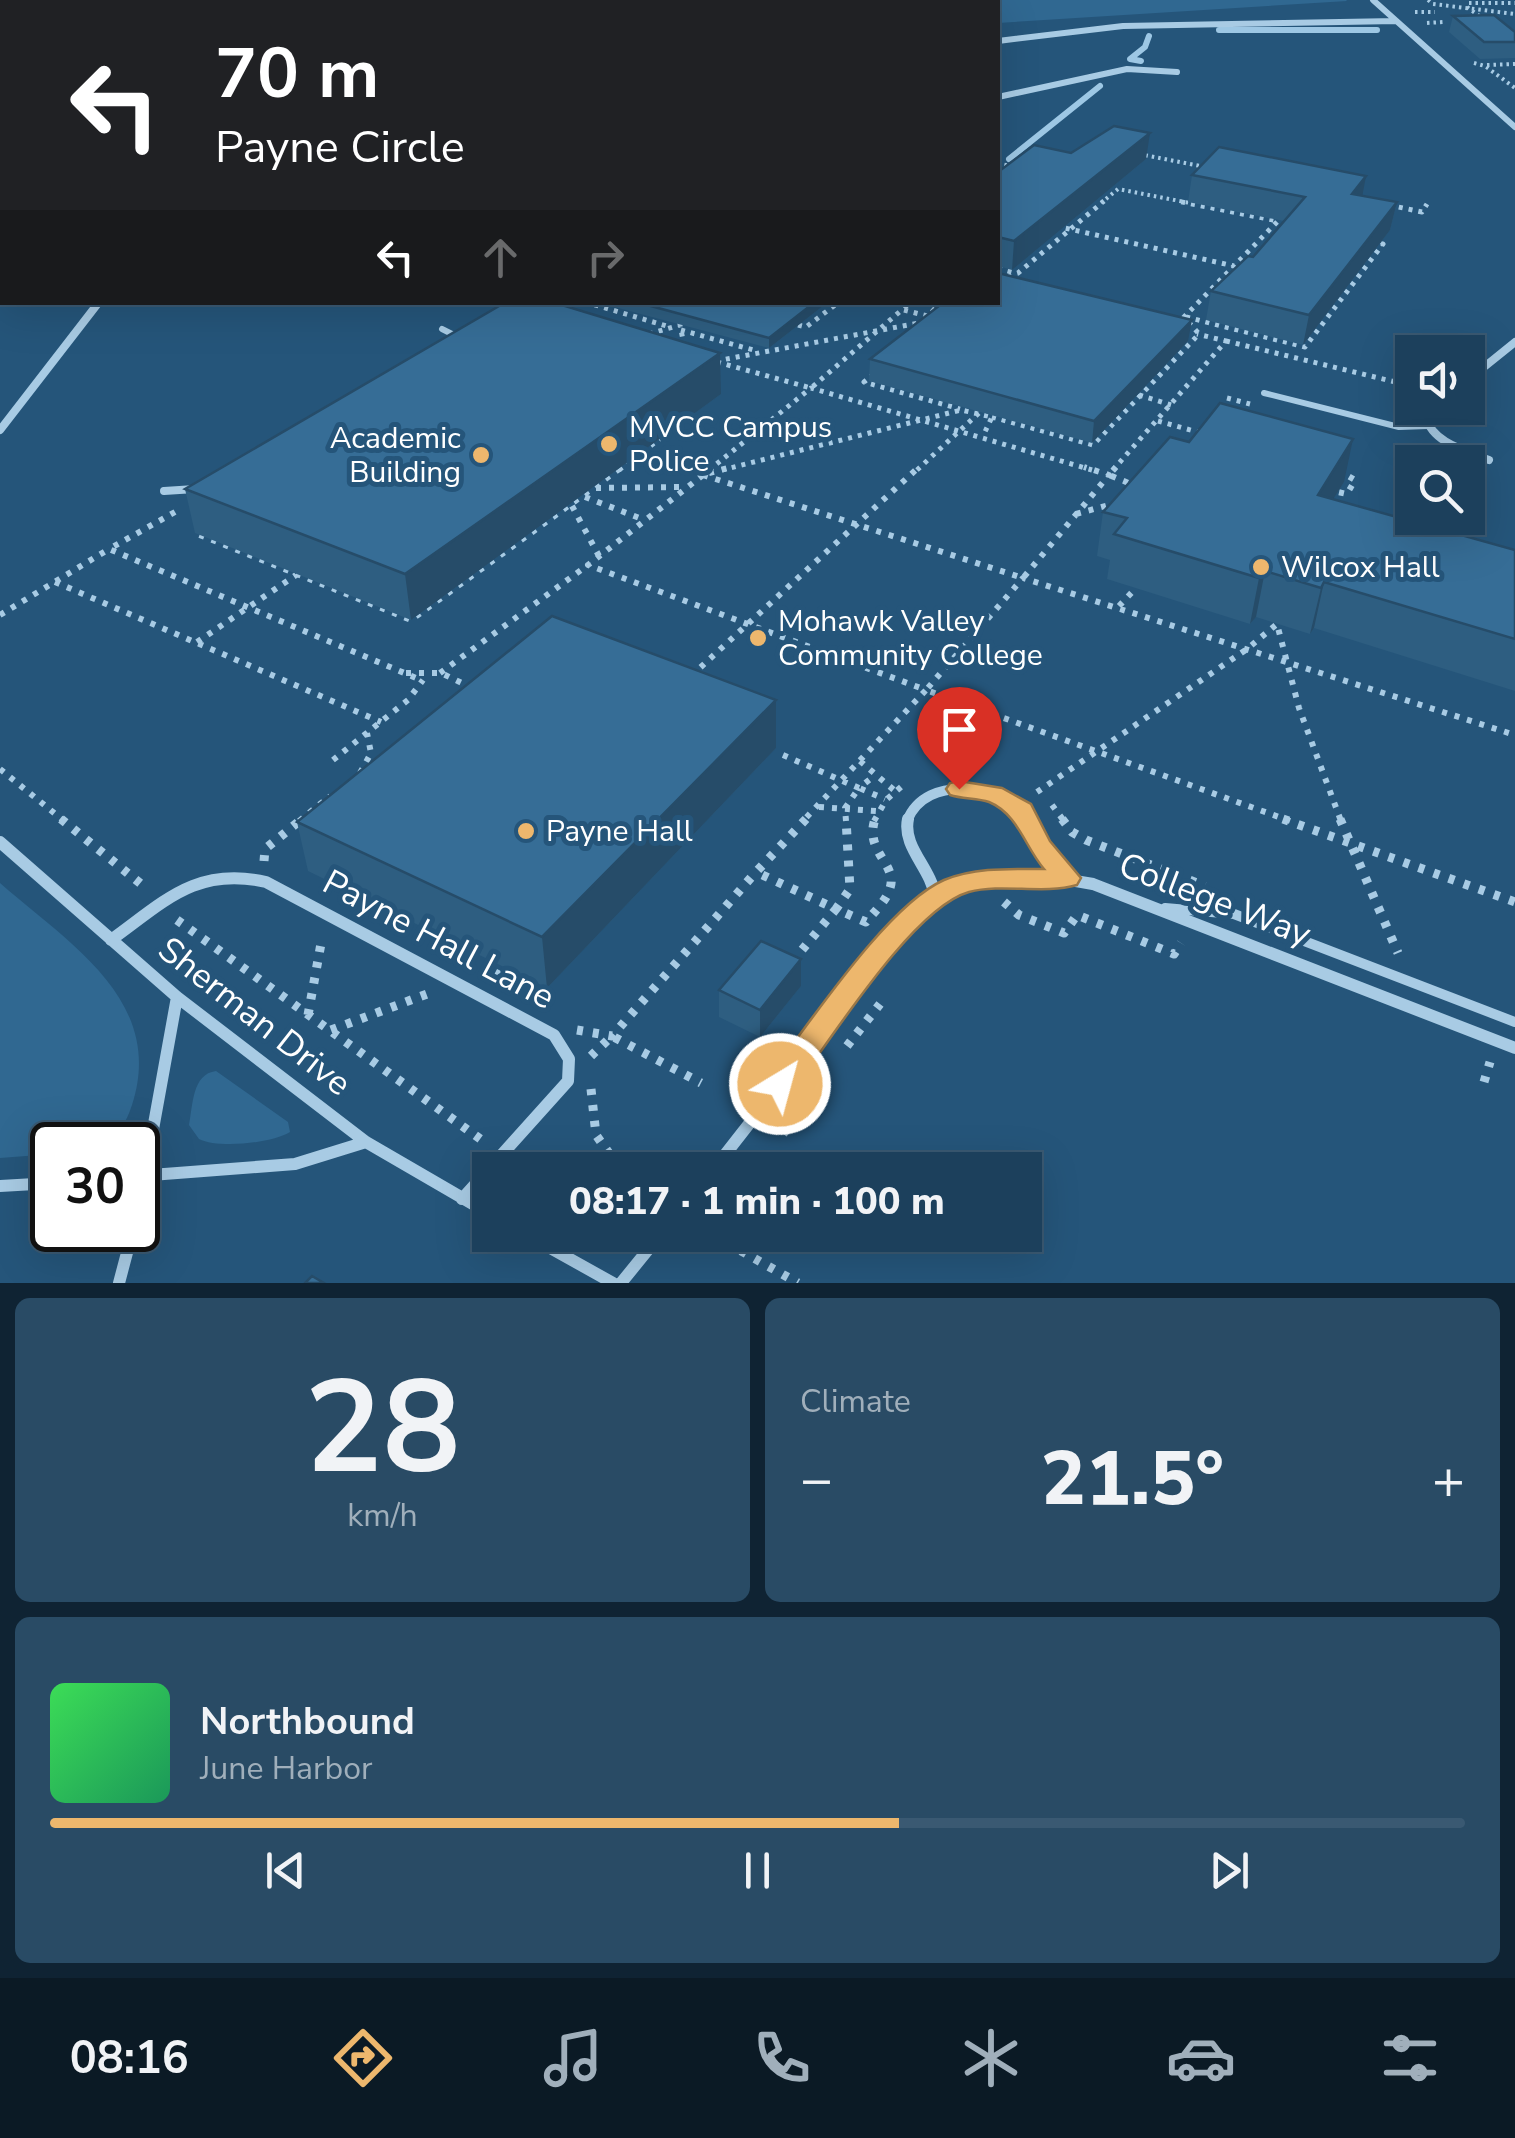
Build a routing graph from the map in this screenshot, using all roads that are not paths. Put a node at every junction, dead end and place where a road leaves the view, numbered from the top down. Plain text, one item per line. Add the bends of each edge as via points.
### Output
1 (1373, 0) edge
2 (1396, 21) junction
3 (1000, 41) edge
4 (1177, 72) dead end
5 (1000, 97) edge
6 (1515, 127) edge
7 (97, 305) edge
8 (442, 328) dead end
9 (1515, 342) edge
10 (436, 352) edge
11 (1485, 366) edge
12 (1264, 394) dead end
13 (1428, 426) joint
14 (0, 430) edge
15 (1489, 460) dead end
16 (200, 488) edge
17 (164, 490) dead end
18 (0, 842) edge
19 (1068, 878) junction
20 (935, 896) junction
21 (1158, 908) junction
22 (111, 940) junction
23 (176, 996) junction
24 (1515, 1022) edge
25 (1515, 1048) edge
26 (152, 1122) edge
27 (366, 1142) junction
28 (727, 1152) edge
29 (160, 1175) edge
30 (30, 1184) edge
31 (0, 1186) edge
32 (462, 1199) junction
33 (472, 1204) edge
34 (127, 1252) edge
35 (557, 1252) edge
36 (647, 1252) edge
37 (119, 1283) edge
38 (613, 1283) edge
39 (622, 1283) edge

1 - 2 street
2 - 3 street via 1104,27
2 - 6 street
4 - 5 street via 1127,69
7 - 14 street
8 - 10 lane via 455,338
9 - 11 street
12 - 13 lane via 1399,427
13 - 15 street via 1444,441
16 - 17 lane
18 - 22 street, Sherman Drive
19 - 20 street, College Way via 986,879
19 - 20 street via 1039,846 1022,810 993,794 959,789 927,797 908,816 910,845 930,872
19 - 21 street, College Way
20 - 28 street, College Way via 896,933
21 - 24 lane via 1234,914
21 - 25 street, College Way
22 - 23 street, Sherman Drive
22 - 32 street, Payne Hall Lane via 202,877 236,874 266,882 543,1027 563,1044 568,1081
23 - 26 street
23 - 27 street, Sherman Drive
27 - 29 street via 295,1164
27 - 32 street, Sherman Drive
30 - 31 street
32 - 33 street, Sherman Drive
34 - 37 street
35 - 38 street
36 - 39 street

